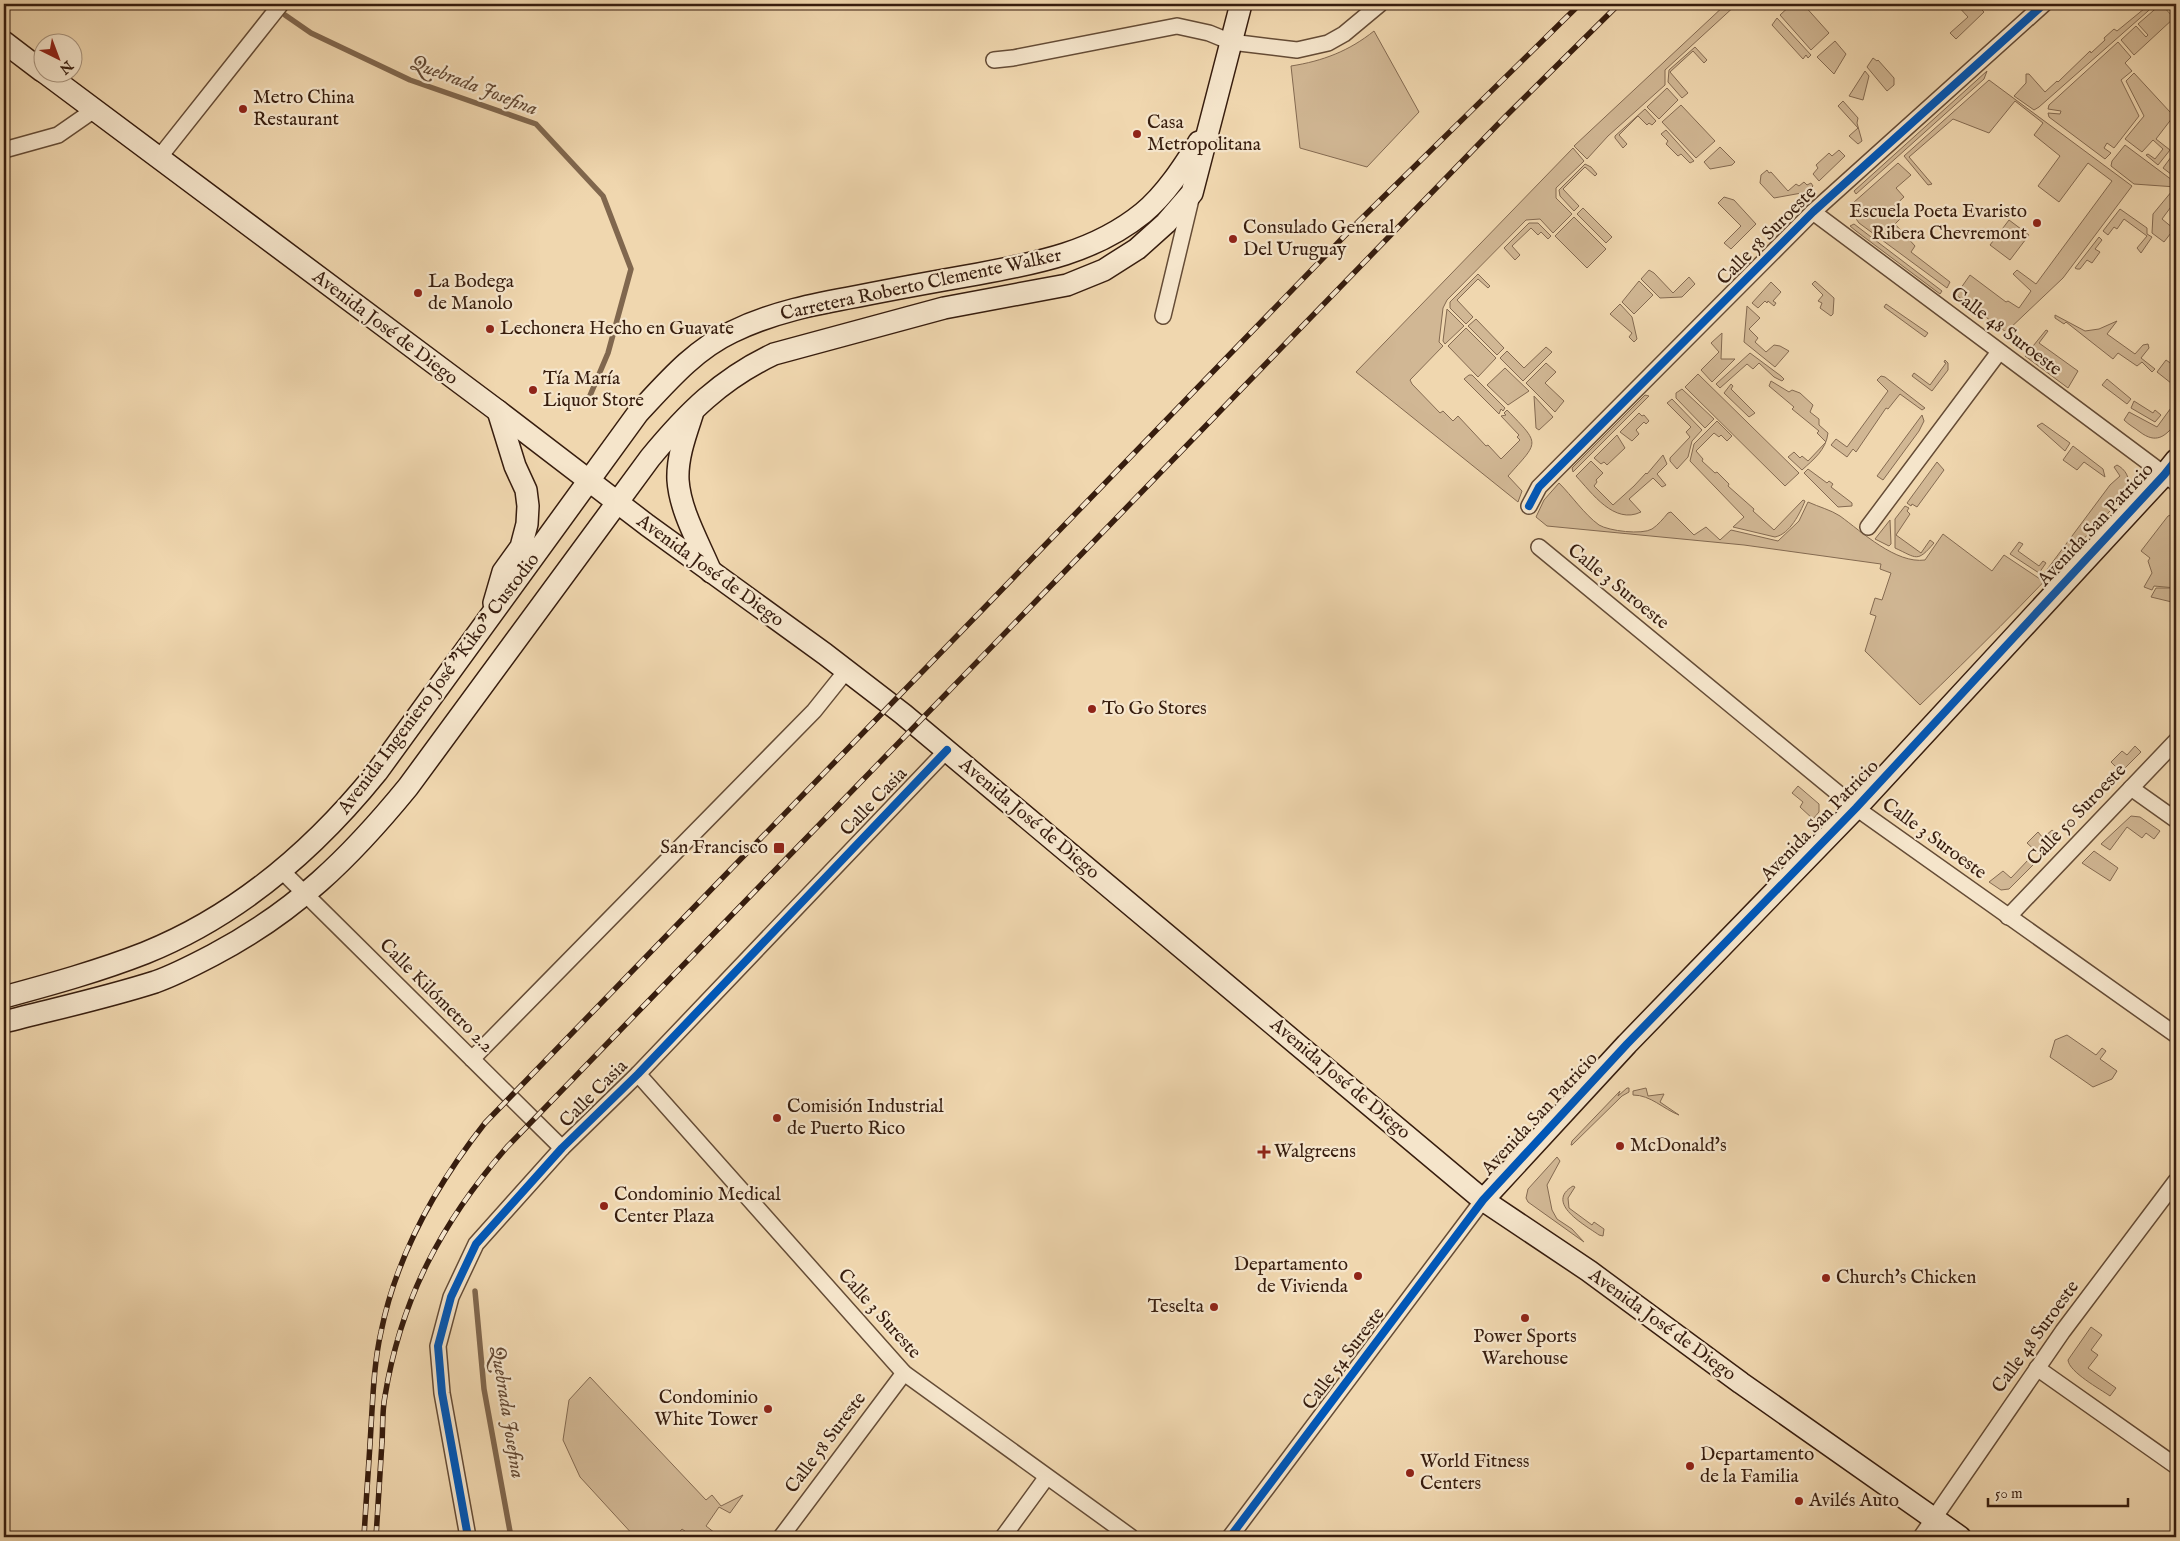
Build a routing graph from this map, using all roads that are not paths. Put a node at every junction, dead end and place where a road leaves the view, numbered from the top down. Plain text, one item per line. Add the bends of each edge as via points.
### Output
1 (281, 4) edge
2 (1241, 4) edge
3 (1380, 4) edge
4 (2044, 4) edge
5 (4, 42) edge
6 (1231, 42) junction
7 (994, 60) dead end
8 (32, 64) edge
9 (56, 82) edge
10 (94, 110) junction
11 (1209, 127) junction
12 (4, 150) edge
13 (158, 159) junction
14 (1192, 193) junction
15 (1813, 212) junction
16 (1163, 316) dead end
17 (1999, 352) junction
18 (694, 408) junction
19 (498, 411) junction
20 (2172, 473) edge
21 (588, 480) junction
22 (617, 502) junction
23 (1529, 506) dead end
24 (1868, 527) dead end
25 (1539, 547) dead end
26 (711, 572) junction
27 (488, 620) junction
28 (846, 671) junction
29 (2176, 741) edge
30 (947, 750) junction
31 (2131, 788) junction
32 (1856, 808) junction
33 (2176, 820) edge
34 (282, 871) junction
35 (306, 895) junction
36 (2008, 917) junction
37 (4, 997) edge
38 (4, 1022) edge
39 (2176, 1035) edge
40 (472, 1059) junction
41 (638, 1074) junction
42 (562, 1148) junction
43 (2176, 1181) edge
44 (1483, 1200) junction
45 (2037, 1368) junction
46 (904, 1374) junction
47 (2176, 1466) edge
48 (1046, 1478) junction
49 (1933, 1519) junction
50 (468, 1537) edge
51 (780, 1537) edge
52 (1003, 1537) edge
53 (1131, 1537) edge
54 (1230, 1537) edge
55 (1920, 1537) edge
56 (1960, 1537) edge

1 - 13 street
2 - 6 main road, Carretera Roberto Clemente Walker
3 - 6 street via 1357,25 1328,43 1297,50
4 - 15 street, Calle 58 Suroeste
5 - 8 main road, Avenida José de Diego
6 - 7 street via 1210,33 1177,26
6 - 11 main road, Carretera Roberto Clemente Walker
9 - 10 main road, Avenida José de Diego
10 - 12 street via 58,135
10 - 13 main road, Avenida José de Diego
11 - 14 main road, Carretera Roberto Clemente Walker
11 - 21 main road, Carretera Roberto Clemente Walker via 1163,193 1144,212 1103,240 1065,256 1023,266 794,308 731,332 699,352 673,375 638,413
13 - 19 main road, Avenida José de Diego
14 - 16 street
14 - 18 main road, Carretera Roberto Clemente Walker via 1137,249 1081,280 944,308 774,354 730,379
15 - 17 street, Calle 48 Suroeste
15 - 23 street, Calle 58 Suroeste via 1539,487
17 - 20 street, Calle 48 Suroeste
17 - 24 street
18 - 22 main road, Carretera Roberto Clemente Walker
18 - 26 main road via 682,443 678,480 682,502
19 - 21 main road, Avenida José de Diego
19 - 27 main road via 526,490 528,506 521,547 504,572
20 - 32 main road, Avenida San Patricio
21 - 22 main road, Avenida José de Diego
21 - 27 main road, Avenida Ingeniero José "Kiko" Custodio
22 - 26 main road, Avenida José de Diego
22 - 35 main road, Avenida Ingeniero José "Kiko" Custodio via 408,787 368,836
25 - 32 street, Calle 3 Suroeste
26 - 28 main road, Avenida José de Diego
27 - 34 main road, Avenida Ingeniero José "Kiko" Custodio via 348,809
28 - 30 main road, Avenida José de Diego
28 - 40 street via 814,711
29 - 31 street, Calle 50 Suroeste
30 - 41 street, Calle Casia
30 - 44 main road, Avenida José de Diego
31 - 33 street
31 - 36 street, Calle 50 Suroeste
32 - 36 street, Calle 3 Suroeste
32 - 44 main road, Avenida San Patricio via 1626,1044
34 - 35 street, Calle Kilómetro 2.2
34 - 37 main road, Avenida Ingeniero José "Kiko" Custodio via 209,921 146,952 61,982
35 - 38 main road, Avenida Ingeniero José "Kiko" Custodio via 239,941 156,982
35 - 40 street, Calle Kilómetro 2.2
36 - 39 street, Calle 3 Suroeste
40 - 42 street, Calle Kilómetro 2.2
41 - 42 street, Calle Casia
41 - 46 street, Calle 3 Sureste
42 - 50 street, Calle Casia via 476,1244 451,1297 438,1346 442,1393
43 - 45 street, Calle 48 Suroeste
44 - 49 main road, Avenida José de Diego via 1589,1271
44 - 54 street, Calle 54 Sureste
45 - 47 street
45 - 49 street, Calle 48 Suroeste
46 - 48 street, Calle 3 Sureste
46 - 51 street, Calle 58 Sureste
48 - 52 street
48 - 53 street, Calle 3 Sureste
49 - 55 street, Calle 48 Suroeste
49 - 56 main road, Avenida José de Diego

